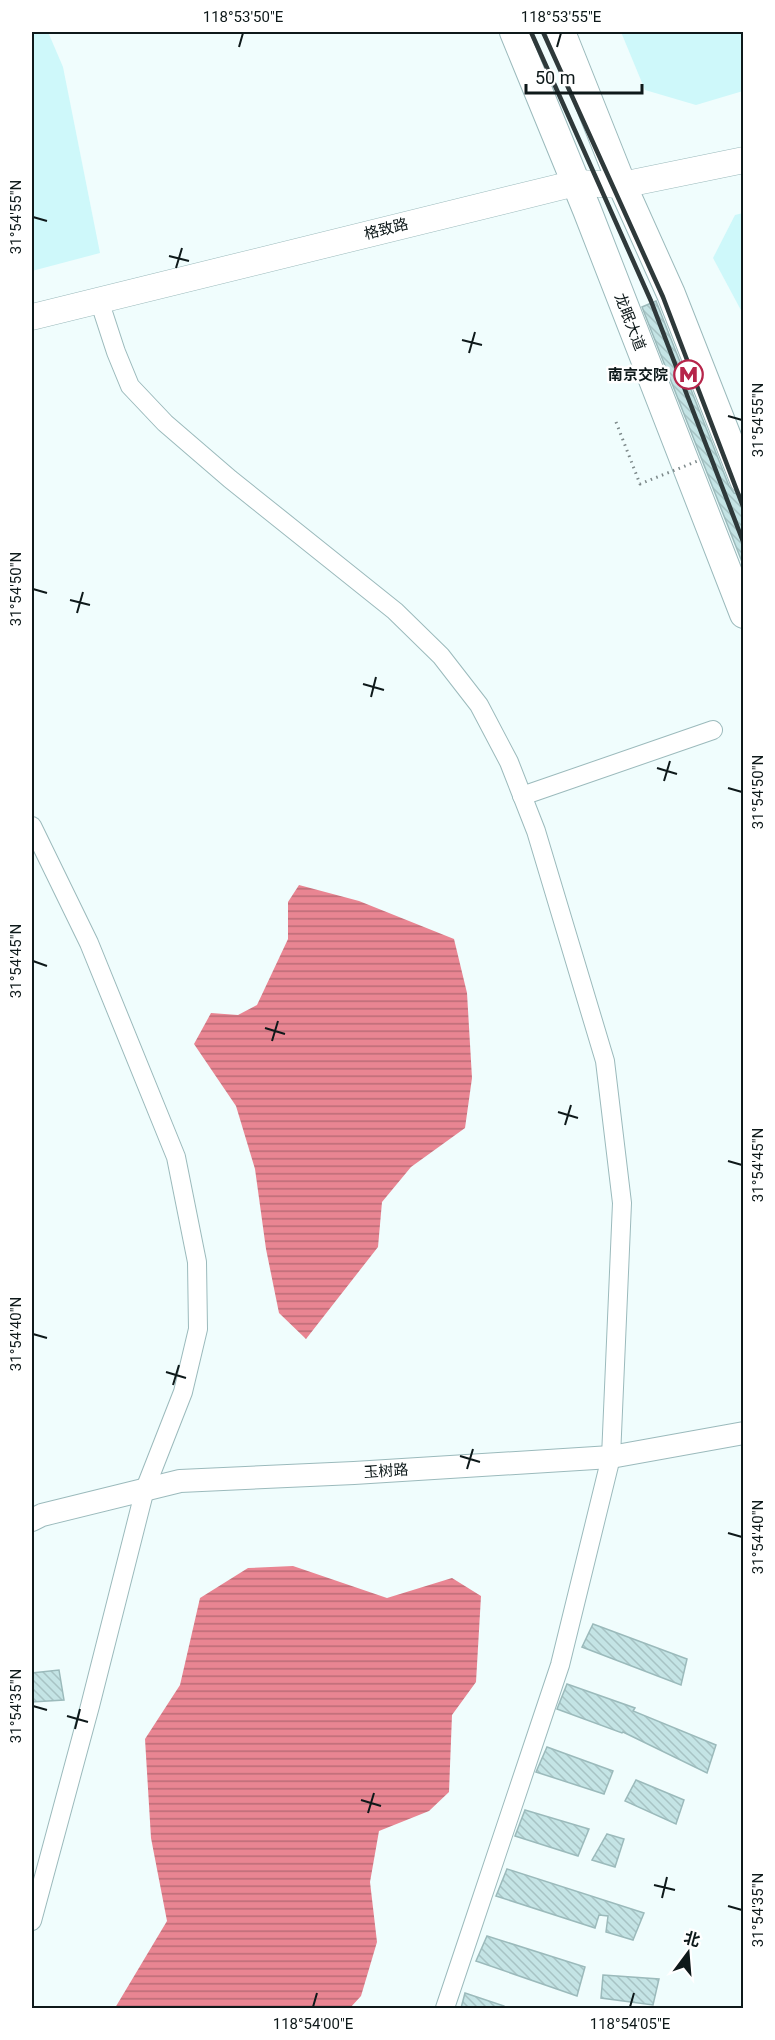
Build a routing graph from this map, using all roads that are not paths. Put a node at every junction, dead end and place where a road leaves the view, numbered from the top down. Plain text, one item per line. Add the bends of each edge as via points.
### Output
1 (514, 32) edge
2 (561, 32) edge
3 (744, 160) edge
4 (576, 183) junction
5 (622, 185) junction
6 (99, 300) junction
7 (32, 317) edge
8 (744, 480) edge
9 (744, 614) edge
10 (713, 730) dead end
11 (522, 796) junction
12 (32, 825) edge
13 (744, 1433) edge
14 (611, 1456) junction
15 (145, 1489) junction
16 (32, 1520) edge
17 (32, 1922) edge
18 (445, 2008) edge

1 - 4 main road, 龙眠大道
2 - 5 main road
3 - 5 main road, 格致路
4 - 5 main road, 格致路
4 - 6 main road, 格致路
4 - 9 main road, 龙眠大道
5 - 8 main road via 671,294
6 - 7 main road, 格致路
6 - 11 street via 130,386 165,423 395,611 441,656 479,705
10 - 11 street
11 - 14 street via 605,1061 622,1203
12 - 15 street via 89,943 177,1156 197,1262 198,1329 183,1392
13 - 14 street, 玉树路
14 - 15 street, 玉树路 via 180,1481
14 - 18 street via 560,1665
15 - 16 street, 玉树路
15 - 17 street

